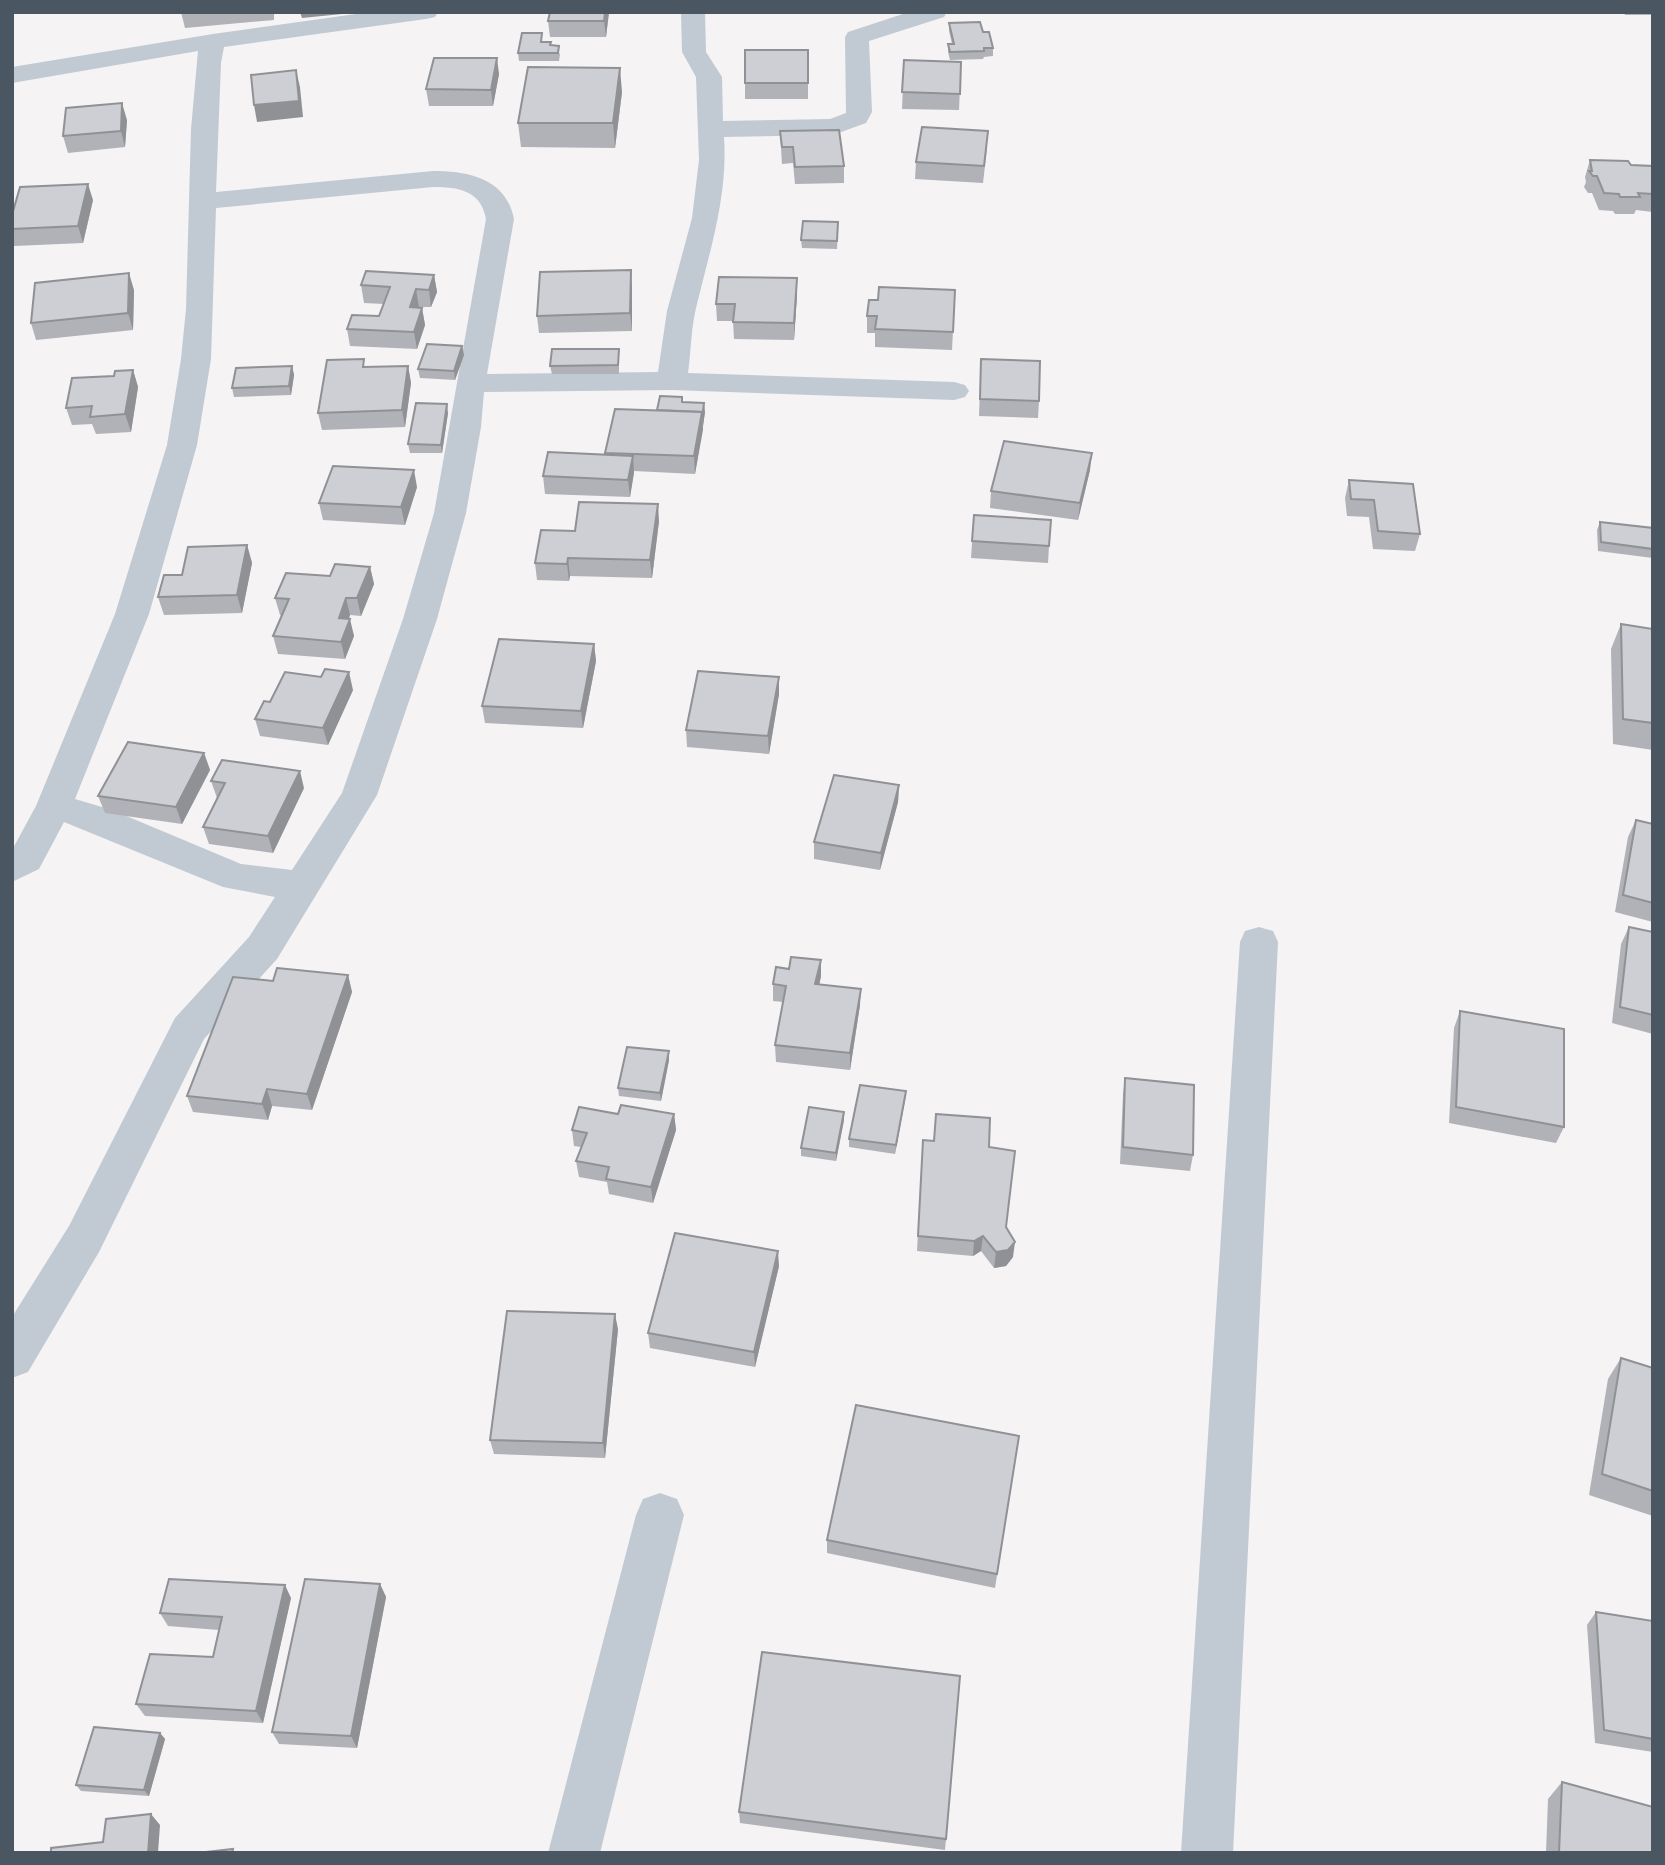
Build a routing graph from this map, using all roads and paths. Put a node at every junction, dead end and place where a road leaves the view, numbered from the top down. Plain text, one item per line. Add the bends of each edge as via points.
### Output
1 (426, 12) edge
2 (693, 12) edge
3 (935, 12) edge
4 (213, 41) junction
5 (12, 75) edge
6 (710, 129) junction
7 (202, 201) junction
8 (672, 381) junction
9 (470, 383) junction
10 (954, 391) dead end
11 (54, 806) junction
12 (12, 868) edge
13 (302, 886) junction
14 (1259, 942) dead end
15 (12, 1358) edge
16 (660, 1515) dead end
17 (574, 1853) edge
18 (1207, 1853) edge

1 - 4 street
2 - 6 street via 694,52 709,77
3 - 6 street via 857,37 857,118 833,127
4 - 5 street
4 - 7 street
6 - 8 street via 706,218 681,311
7 - 9 street via 421,181 462,180 482,188 499,207 500,219
7 - 11 street via 197,346 182,445 132,614
8 - 9 street
8 - 10 street
9 - 13 street via 450,513 393,700 359,795
11 - 12 street via 26,859
11 - 13 street via 236,877
13 - 15 street via 263,948 189,1029 84,1239
14 - 18 street
16 - 17 street

